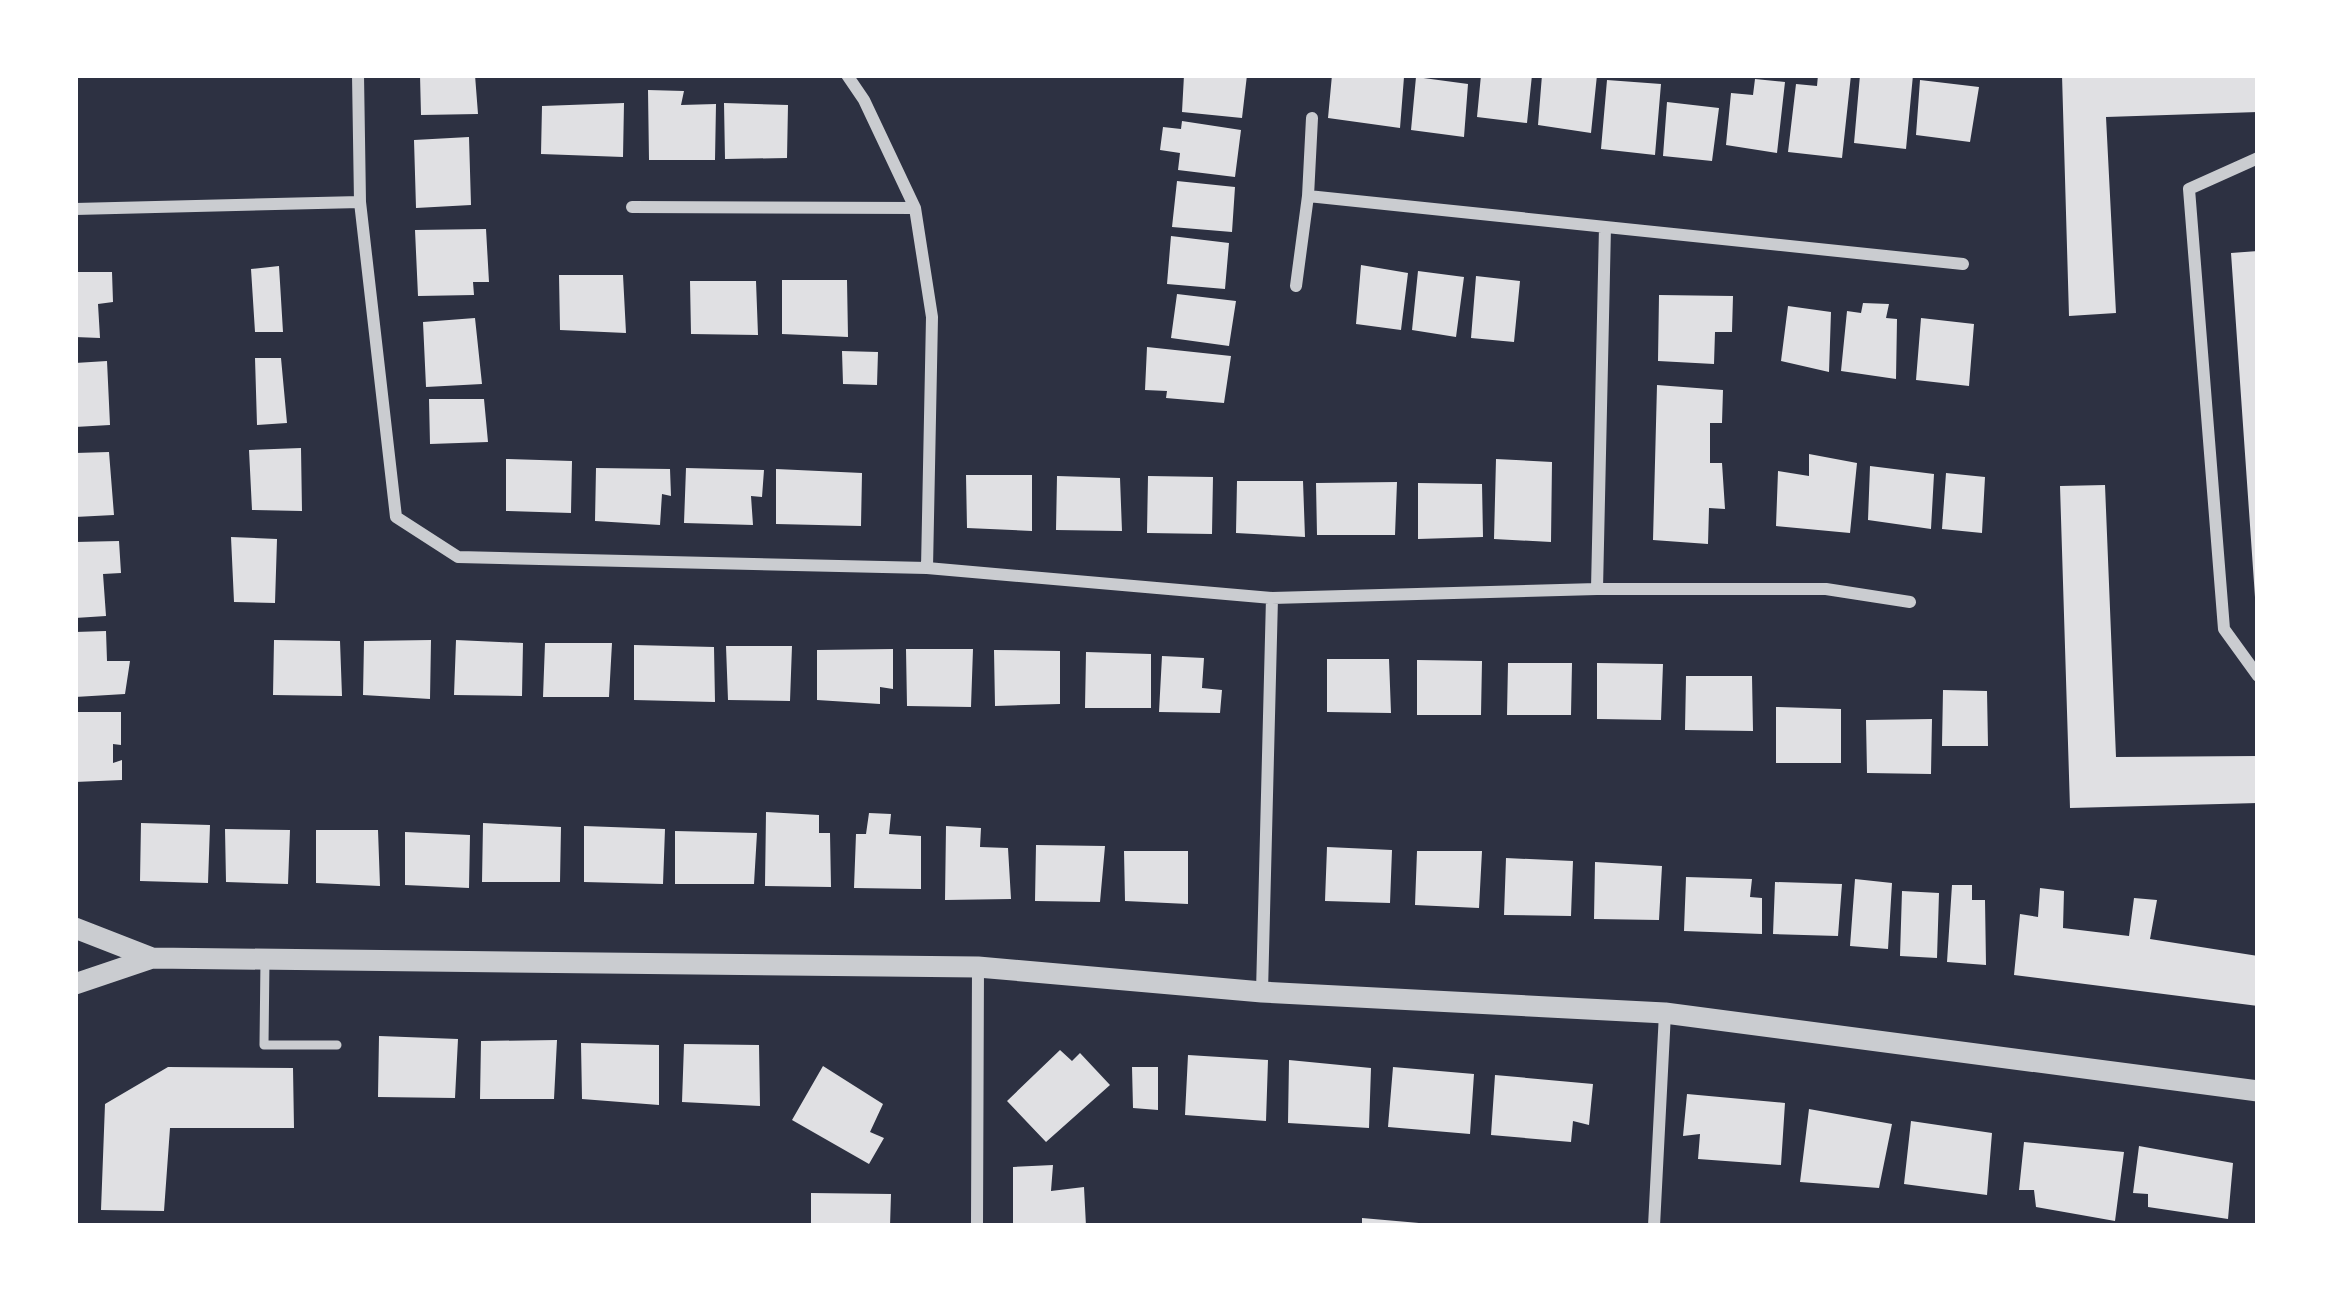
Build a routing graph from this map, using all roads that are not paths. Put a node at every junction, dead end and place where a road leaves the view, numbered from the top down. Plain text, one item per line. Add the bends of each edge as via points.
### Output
1 (358, 75) edge
2 (847, 75) edge
3 (1312, 118) dead end
4 (2258, 158) edge
5 (1308, 196) junction
6 (360, 202) junction
7 (632, 207) dead end
8 (915, 208) junction
9 (75, 209) edge
10 (1605, 227) junction
11 (1963, 264) dead end
12 (1296, 286) dead end
13 (926, 568) junction
14 (1597, 589) junction
15 (1272, 598) junction
16 (1910, 602) dead end
17 (2258, 676) edge
18 (75, 928) edge
19 (152, 958) junction
20 (265, 959) junction
21 (979, 968) junction
22 (75, 984) edge
23 (1262, 992) junction
24 (1665, 1013) junction
25 (337, 1046) dead end
26 (2258, 1091) edge
27 (977, 1226) edge
28 (1654, 1226) edge

1 - 6 street
2 - 8 street
3 - 5 street
4 - 17 street via 2189,189 2224,629
5 - 10 street
5 - 12 street
6 - 9 street
6 - 13 street via 396,517 411,527 458,557
7 - 8 street
8 - 13 street via 932,317
10 - 11 street
10 - 14 street
13 - 15 street
14 - 15 street
14 - 16 street via 1826,589
15 - 23 street
18 - 19 street
19 - 20 street
19 - 22 street
20 - 21 street
20 - 25 lane via 265,1045
21 - 23 street
21 - 27 street
23 - 24 street
24 - 26 street
24 - 28 street

